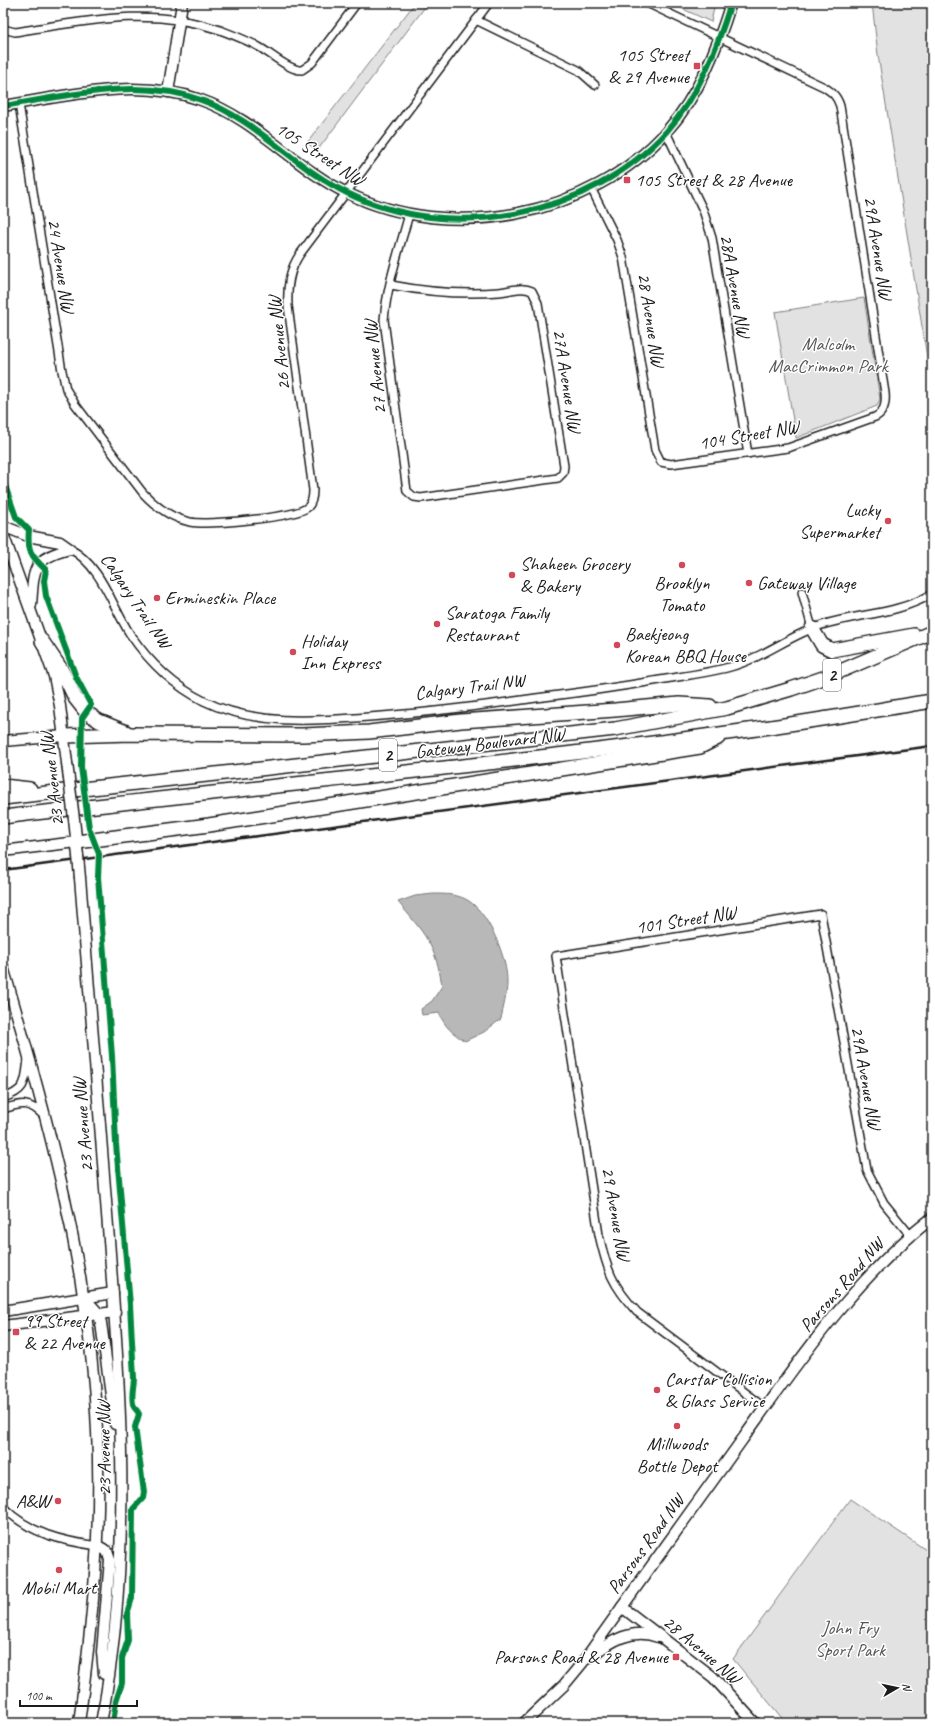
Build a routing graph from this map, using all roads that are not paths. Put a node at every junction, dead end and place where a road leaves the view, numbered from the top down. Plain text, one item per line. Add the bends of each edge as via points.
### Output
1 (182, 3) edge
2 (357, 3) edge
3 (489, 3) edge
4 (647, 3) edge
5 (731, 3) edge
6 (180, 20) junction
7 (476, 20) junction
8 (3, 29) edge
9 (719, 38) junction
10 (595, 85) dead end
11 (168, 92) junction
12 (19, 104) junction
13 (3, 106) edge
14 (666, 132) junction
15 (592, 188) junction
16 (346, 193) junction
17 (409, 214) junction
18 (390, 285) junction
19 (884, 408) joint
20 (748, 454) junction
21 (661, 462) joint
22 (561, 476) joint
23 (309, 506) joint
24 (3, 526) edge
25 (3, 534) edge
26 (70, 549) junction
27 (802, 592) dead end
28 (932, 594) edge
29 (31, 609) junction
30 (812, 628) junction
31 (932, 632) edge
32 (42, 641) junction
33 (932, 701) edge
34 (728, 708) junction
35 (727, 733) junction
36 (131, 734) junction
37 (64, 736) junction
38 (3, 741) edge
39 (3, 786) edge
40 (48, 791) junction
41 (3, 798) edge
42 (3, 817) edge
43 (77, 842) junction
44 (3, 851) edge
45 (821, 914) joint
46 (556, 956) joint
47 (3, 966) edge
48 (29, 1053) junction
49 (3, 1098) edge
50 (3, 1109) edge
51 (46, 1118) junction
52 (932, 1218) edge
53 (910, 1235) junction
54 (113, 1293) junction
55 (84, 1298) junction
56 (3, 1311) edge
57 (115, 1312) junction
58 (99, 1314) junction
59 (86, 1316) junction
60 (3, 1326) edge
61 (765, 1408) junction
62 (122, 1475) junction
63 (3, 1507) edge
64 (98, 1546) junction
65 (622, 1607) junction
66 (666, 1640) junction
67 (583, 1662) junction
68 (106, 1696) junction
69 (526, 1722) edge
70 (79, 1723) edge
71 (103, 1723) edge
72 (755, 1723) edge

1 - 6 main road
2 - 6 street via 312,63 302,70 295,70 264,50 233,35
3 - 7 street, 26 Avenue NW
4 - 9 street
5 - 9 main road
6 - 8 street via 118,17 15,32
6 - 11 main road
7 - 10 street via 578,70
7 - 16 street, 26 Avenue NW
9 - 14 main road, 105 Street NW via 695,90
9 - 19 street, 29A Avenue NW via 834,94 840,106 886,398
11 - 12 main road, 105 Street NW via 117,89
11 - 16 main road, 105 Street NW via 200,99 231,113
12 - 13 main road, 105 Street NW
12 - 23 street, 24 Avenue NW via 64,381 70,396 91,426 149,499 178,518 198,523 222,522 294,514
14 - 15 main road, 105 Street NW via 629,164
14 - 20 street, 28A Avenue NW via 703,210 712,238
15 - 17 main road, 105 Street NW via 554,204 511,214 448,219
15 - 21 street, 28 Avenue NW via 623,257 654,450
16 - 17 main road, 105 Street NW
16 - 23 street, 26 Avenue NW via 300,254 292,267 289,282 288,306 313,490
17 - 18 street, 27 Avenue NW
18 - 22 street, 27A Avenue NW via 445,293 488,293 522,289 532,291 538,303 564,466
18 - 22 street, 27 Avenue NW via 385,314 386,337 406,488 410,494 421,498 553,480
19 - 20 street, 104 Street NW via 875,416 788,448
20 - 21 street, 104 Street NW via 671,464
24 - 26 main road via 28,536 60,542
25 - 29 main road, 23 Avenue NW
26 - 29 main road via 46,557 36,568
26 - 30 street, Calgary Trail NW via 88,562 131,634 155,664 174,682 193,695 222,708 273,719 351,718 417,713 593,691 739,664
27 - 30 street
28 - 30 street, Calgary Trail NW via 884,613
29 - 32 main road, 23 Avenue NW
30 - 31 highway via 822,645 832,650
31 - 34 highway, 2 via 810,683
32 - 36 highway via 62,669 75,698 86,712 99,721
32 - 37 main road, 23 Avenue NW via 57,691
33 - 35 highway, Gateway Boulevard NW / 2
34 - 36 highway via 679,704 461,721 369,732
34 - 40 highway, 2 via 615,729 545,738
35 - 42 highway, Gateway Boulevard NW / 2 via 410,772
35 - 43 highway via 700,747 209,825
36 - 37 highway
37 - 38 main road
37 - 43 main road, 23 Avenue NW, bridge
39 - 40 highway
40 - 41 highway, 2
43 - 44 main road
43 - 54 main road, 23 Avenue NW, bridge
45 - 46 street, 101 Street NW
45 - 53 street, 29A Avenue NW via 867,1170 884,1203
46 - 61 street, 29 Avenue NW via 599,1235 611,1278 626,1301 638,1312
47 - 48 main road, 23 Avenue NW
48 - 49 street via 24,1087
48 - 51 main road, 23 Avenue NW
50 - 51 street via 27,1104 35,1107
51 - 55 main road, 23 Avenue NW
52 - 53 main road, Parsons Road NW
53 - 61 main road, Parsons Road NW via 842,1306
54 - 55 main road
54 - 57 main road, 23 Avenue NW
55 - 56 main road
55 - 58 main road
55 - 59 main road, 23 Avenue NW
57 - 58 main road
57 - 62 main road, 23 Avenue NW
58 - 59 main road
58 - 62 main road
59 - 60 main road
59 - 64 main road, 23 Avenue NW via 98,1431
61 - 65 main road, Parsons Road NW
62 - 68 main road, 23 Avenue NW via 115,1626
63 - 64 street via 22,1523 41,1533 60,1540
64 - 68 main road via 107,1551 110,1560 102,1652
64 - 70 main road, 23 Avenue NW
65 - 66 main road, 28 Avenue NW
65 - 67 main road, Parsons Road NW
66 - 67 main road via 646,1634 629,1634 606,1644
66 - 72 main road, 28 Avenue NW via 713,1677
67 - 69 main road, Parsons Road NW via 564,1685
68 - 71 main road, 23 Avenue NW

